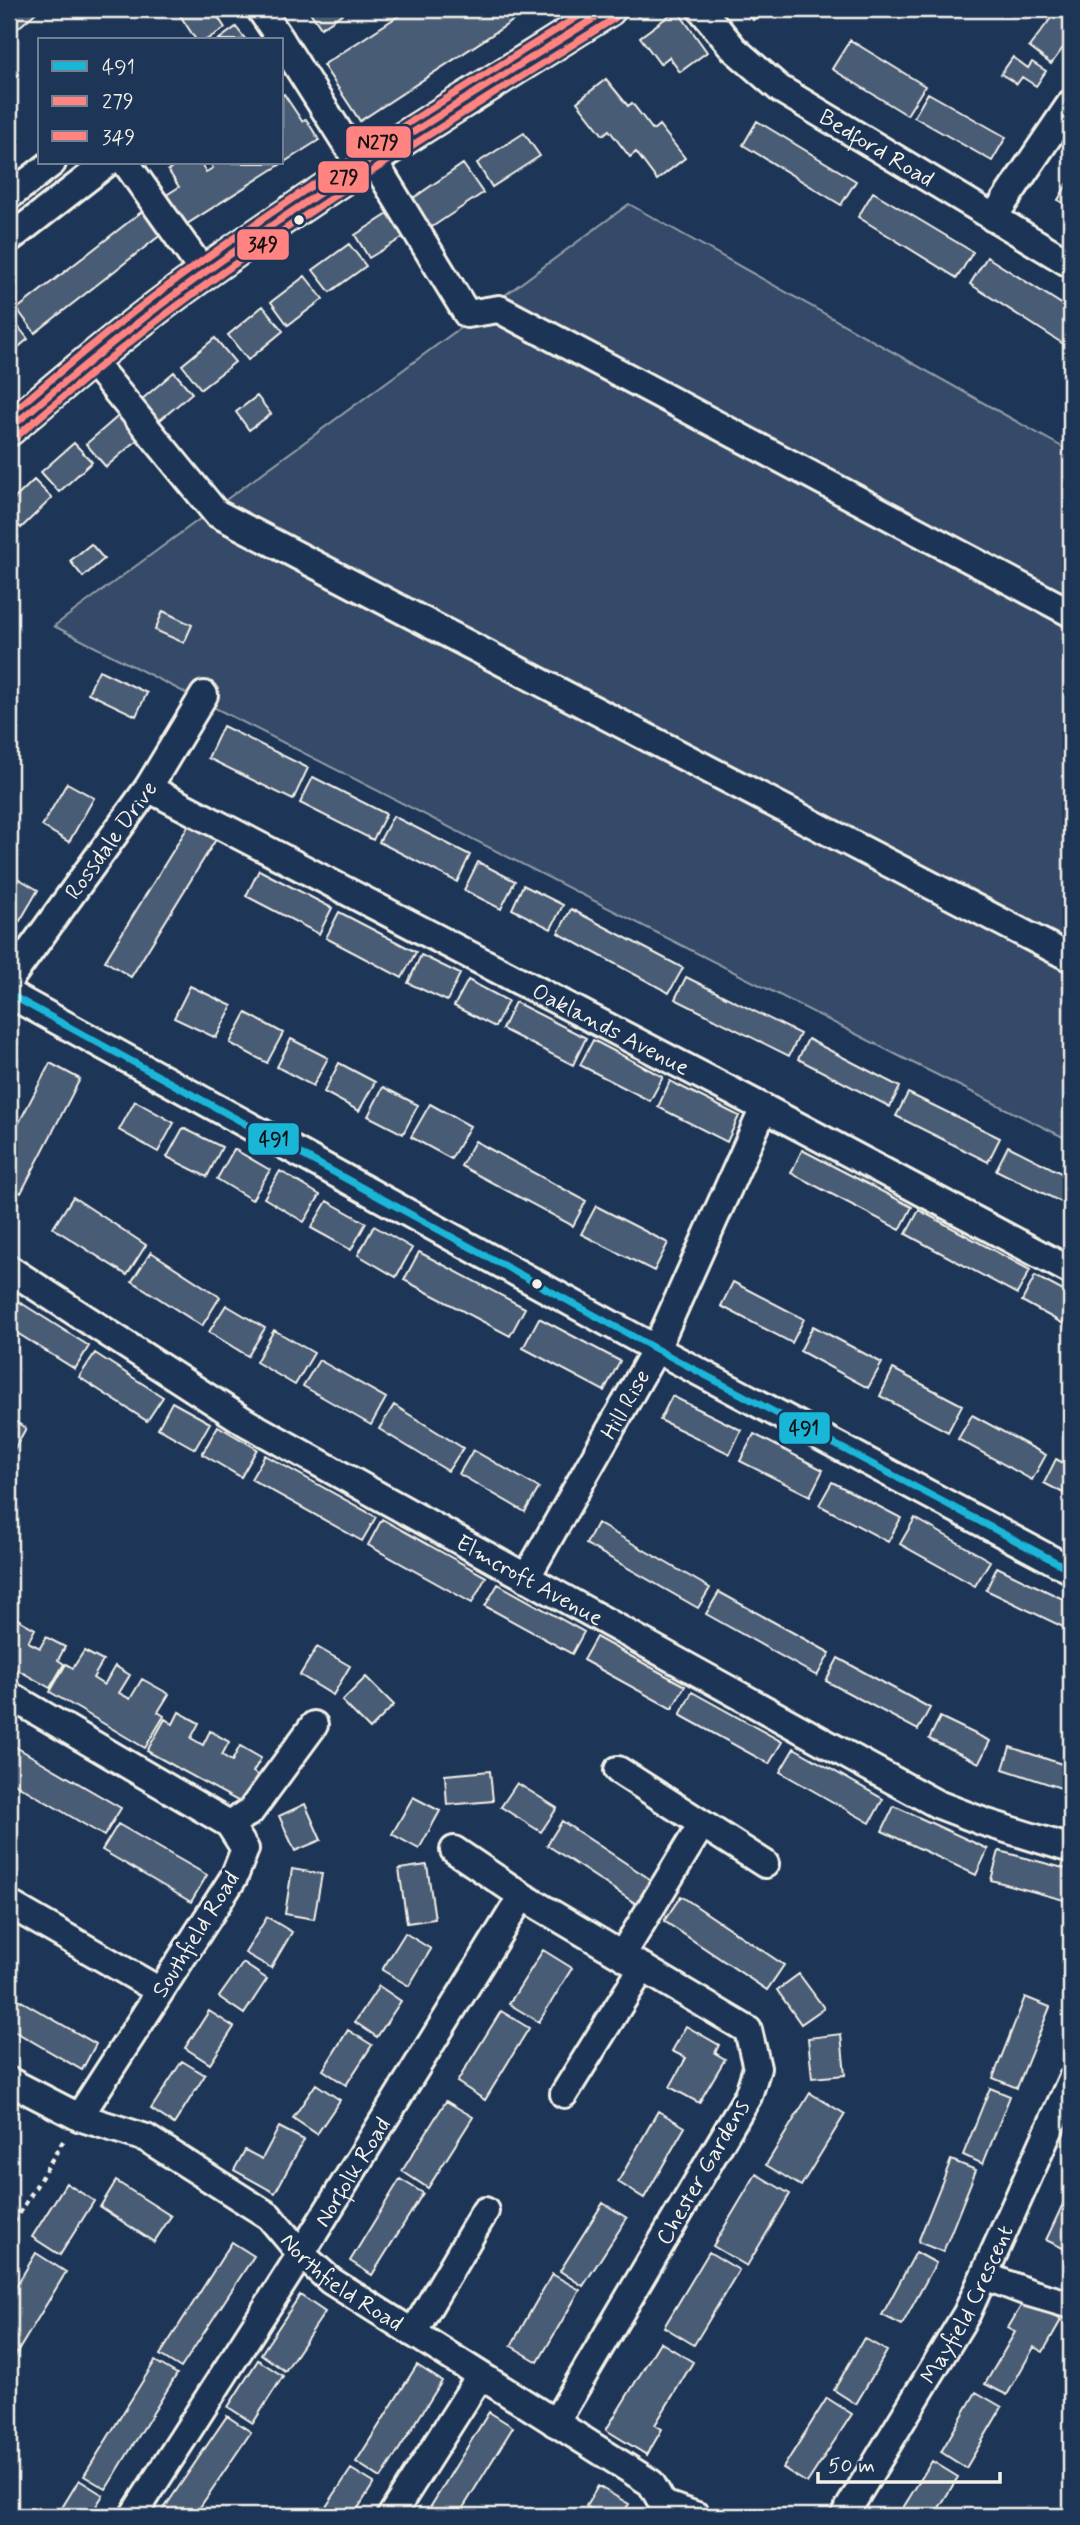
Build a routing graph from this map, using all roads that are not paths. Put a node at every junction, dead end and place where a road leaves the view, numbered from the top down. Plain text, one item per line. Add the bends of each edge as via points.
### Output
1 (260, 9) edge
2 (608, 9) edge
3 (701, 9) edge
4 (279, 38) edge
5 (284, 45) edge
6 (1071, 103) edge
7 (367, 163) junction
8 (51, 164) edge
9 (106, 164) edge
10 (127, 164) edge
11 (9, 196) edge
12 (993, 218) junction
13 (9, 239) edge
14 (1071, 264) edge
15 (204, 273) junction
16 (91, 359) junction
17 (9, 429) edge
18 (1071, 613) edge
19 (204, 695) dead end
20 (148, 789) junction
21 (1071, 958) edge
22 (9, 981) edge
23 (9, 994) edge
24 (764, 1108) junction
25 (9, 1269) edge
26 (1071, 1271) edge
27 (656, 1349) junction
28 (1071, 1570) edge
29 (526, 1578) junction
30 (9, 1695) edge
31 (314, 1725) dead end
32 (618, 1770) dead end
33 (229, 1824) junction
34 (702, 1824) junction
35 (1071, 1849) edge
36 (454, 1850) dead end
37 (765, 1864) dead end
38 (522, 1896) junction
39 (9, 1904) edge
40 (632, 1961) junction
41 (160, 1991) junction
42 (9, 2081) edge
43 (1071, 2081) edge
44 (564, 2094) dead end
45 (79, 2116) junction
46 (485, 2211) dead end
47 (300, 2254) junction
48 (985, 2276) junction
49 (1071, 2305) edge
50 (413, 2333) junction
51 (480, 2376) junction
52 (555, 2423) junction
53 (659, 2510) edge
54 (133, 2516) edge
55 (391, 2516) edge
56 (697, 2516) edge
57 (844, 2516) edge

1 - 4 street
2 - 7 main road
3 - 12 street, Bedford Road via 734,49 780,89
5 - 7 street
6 - 12 street
7 - 15 main road
7 - 18 street via 467,314 499,309
8 - 11 street
9 - 13 street
10 - 15 street
12 - 14 street, Bedford Road
15 - 16 main road
16 - 17 main road
16 - 21 street via 216,513
19 - 20 street, Rossdale Drive
20 - 22 street, Rossdale Drive
20 - 24 street, Oaklands Avenue
23 - 27 street
24 - 26 street, Oaklands Avenue
24 - 27 street, Hill Rise
25 - 29 street, Elmcroft Avenue via 247,1423
27 - 28 street
27 - 29 street, Hill Rise
29 - 35 street, Elmcroft Avenue via 937,1804
30 - 33 street
31 - 33 street via 250,1812
32 - 34 street
33 - 41 street, Southfield Road via 245,1849 234,1877
34 - 37 street
34 - 40 street
36 - 38 street, Chester Gardens
38 - 40 street, Chester Gardens
38 - 47 street, Norfolk Road
39 - 41 street
40 - 44 street
40 - 52 street, Chester Gardens via 748,2030 757,2068 748,2096
41 - 45 street, Southfield Road
42 - 45 street, Northfield Road
43 - 48 street, Mayfield Crescent
45 - 47 street, Northfield Road via 146,2138 269,2216
46 - 50 street
47 - 50 street, Northfield Road via 331,2281
47 - 54 street, Norfolk Road
48 - 49 street
48 - 57 street, Mayfield Crescent via 967,2314
50 - 51 street, Northfield Road
51 - 52 street, Northfield Road
51 - 55 street
52 - 53 street, Northfield Road via 652,2483
53 - 56 street

